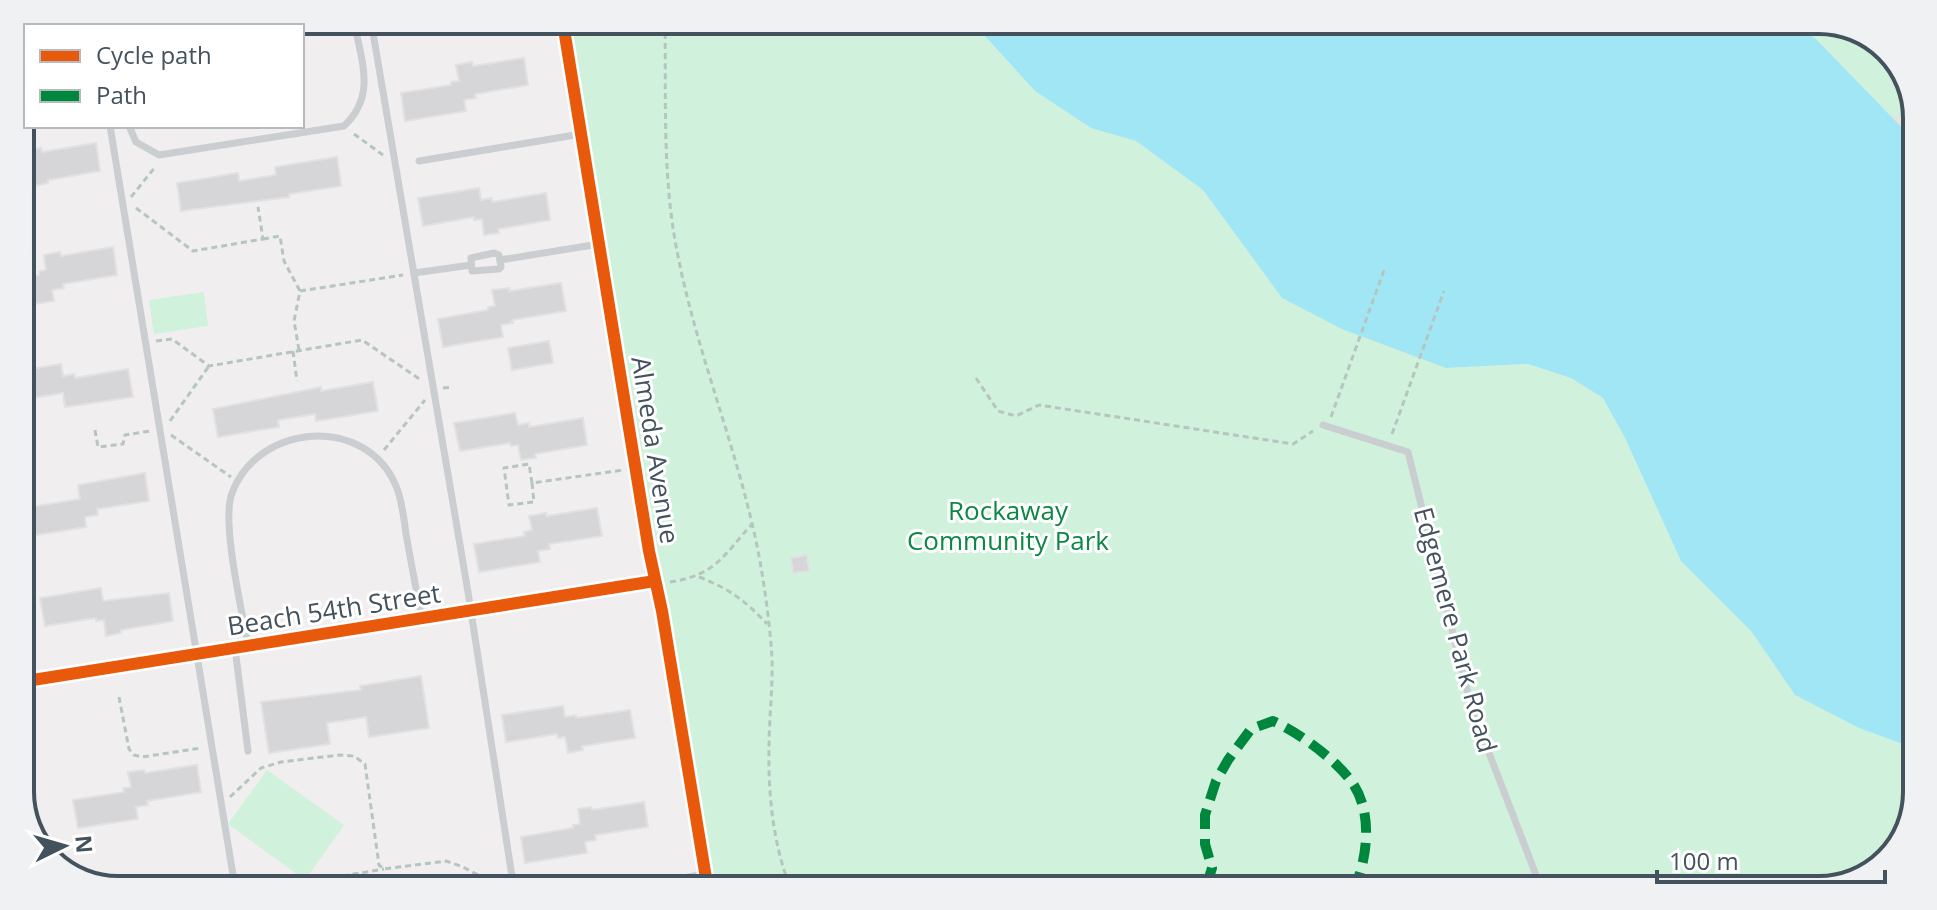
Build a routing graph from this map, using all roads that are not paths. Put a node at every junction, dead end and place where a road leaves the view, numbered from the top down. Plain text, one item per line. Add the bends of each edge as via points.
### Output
1 (356, 34) edge
2 (373, 34) edge
3 (565, 34) edge
4 (110, 128) edge
5 (130, 128) edge
6 (581, 134) junction
7 (419, 161) dead end
8 (599, 244) junction
9 (500, 260) junction
10 (471, 265) junction
11 (414, 273) junction
12 (1325, 426) road end
13 (655, 581) junction
14 (471, 610) junction
15 (422, 618) junction
16 (241, 647) junction
17 (198, 655) junction
18 (34, 680) edge
19 (248, 751) dead end
20 (233, 876) edge
21 (512, 876) edge
22 (705, 876) edge
23 (1536, 876) edge

1 - 5 lane via 366,90 360,108 344,126 159,155 136,142
2 - 11 lane
3 - 6 street, Almeda Avenue
4 - 17 lane
6 - 7 lane
6 - 8 street, Almeda Avenue
8 - 9 lane
8 - 13 street, Almeda Avenue
9 - 10 lane via 494,253 472,257
9 - 10 lane via 499,269 473,272
10 - 11 lane
11 - 14 lane
12 - 23 lane, Edgemere Park Road via 1408,452 1467,692
13 - 14 street, Beach 54th Street
13 - 22 street, Almeda Avenue
14 - 15 street, Beach 54th Street
14 - 21 lane
15 - 16 street, Beach 54th Street
15 - 16 lane via 396,484 357,442 316,436 276,445 255,457 232,493 227,515
16 - 17 street, Beach 54th Street
16 - 19 lane
17 - 18 street, Beach 54th Street
17 - 20 lane

